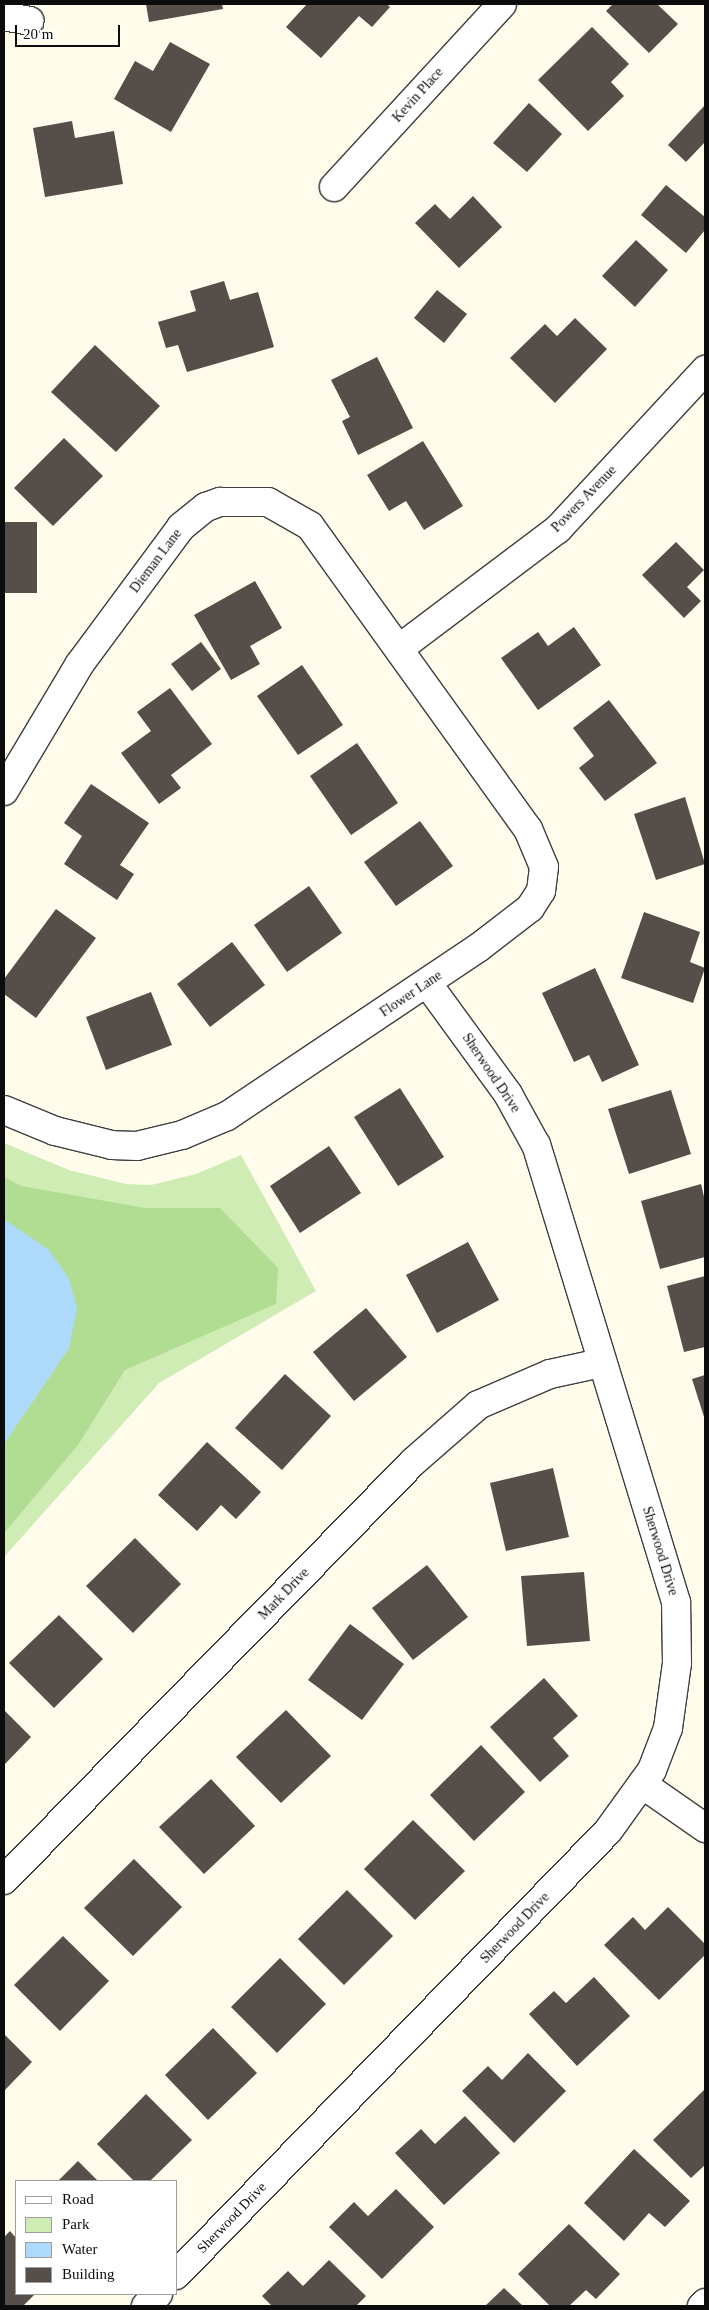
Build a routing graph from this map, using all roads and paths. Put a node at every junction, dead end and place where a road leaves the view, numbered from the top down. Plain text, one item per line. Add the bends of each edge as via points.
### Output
1 (502, 4) edge
2 (334, 187) dead end
3 (705, 370) edge
4 (400, 648) junction
5 (7, 779) edge
6 (427, 983) junction
7 (4, 1110) edge
8 (601, 1363) junction
9 (642, 1784) junction
10 (705, 1828) edge
11 (4, 1880) edge
12 (178, 2273) edge
13 (157, 2295) edge
14 (705, 2303) edge
15 (146, 2306) edge
16 (702, 2306) edge

1 - 2 street, Kevin Place
3 - 4 street, Powers Avenue via 558,529
4 - 5 street, Dieman Lane via 310,526 268,502 220,502 206,507 181,527 79,665
4 - 6 street, Flower Lane via 528,829 544,867 541,891 530,908
6 - 7 street, Flower Lane via 227,1116 182,1135 137,1146 112,1146 54,1131
6 - 8 street, Sherwood Drive via 508,1094 536,1145
8 - 9 street, Sherwood Drive via 676,1602 677,1663 668,1728 652,1770
8 - 11 street, Mark Drive via 550,1374 478,1405 413,1462
9 - 10 street
9 - 12 street, Sherwood Drive via 608,1831 579,1863
13 - 15 street
14 - 16 street

